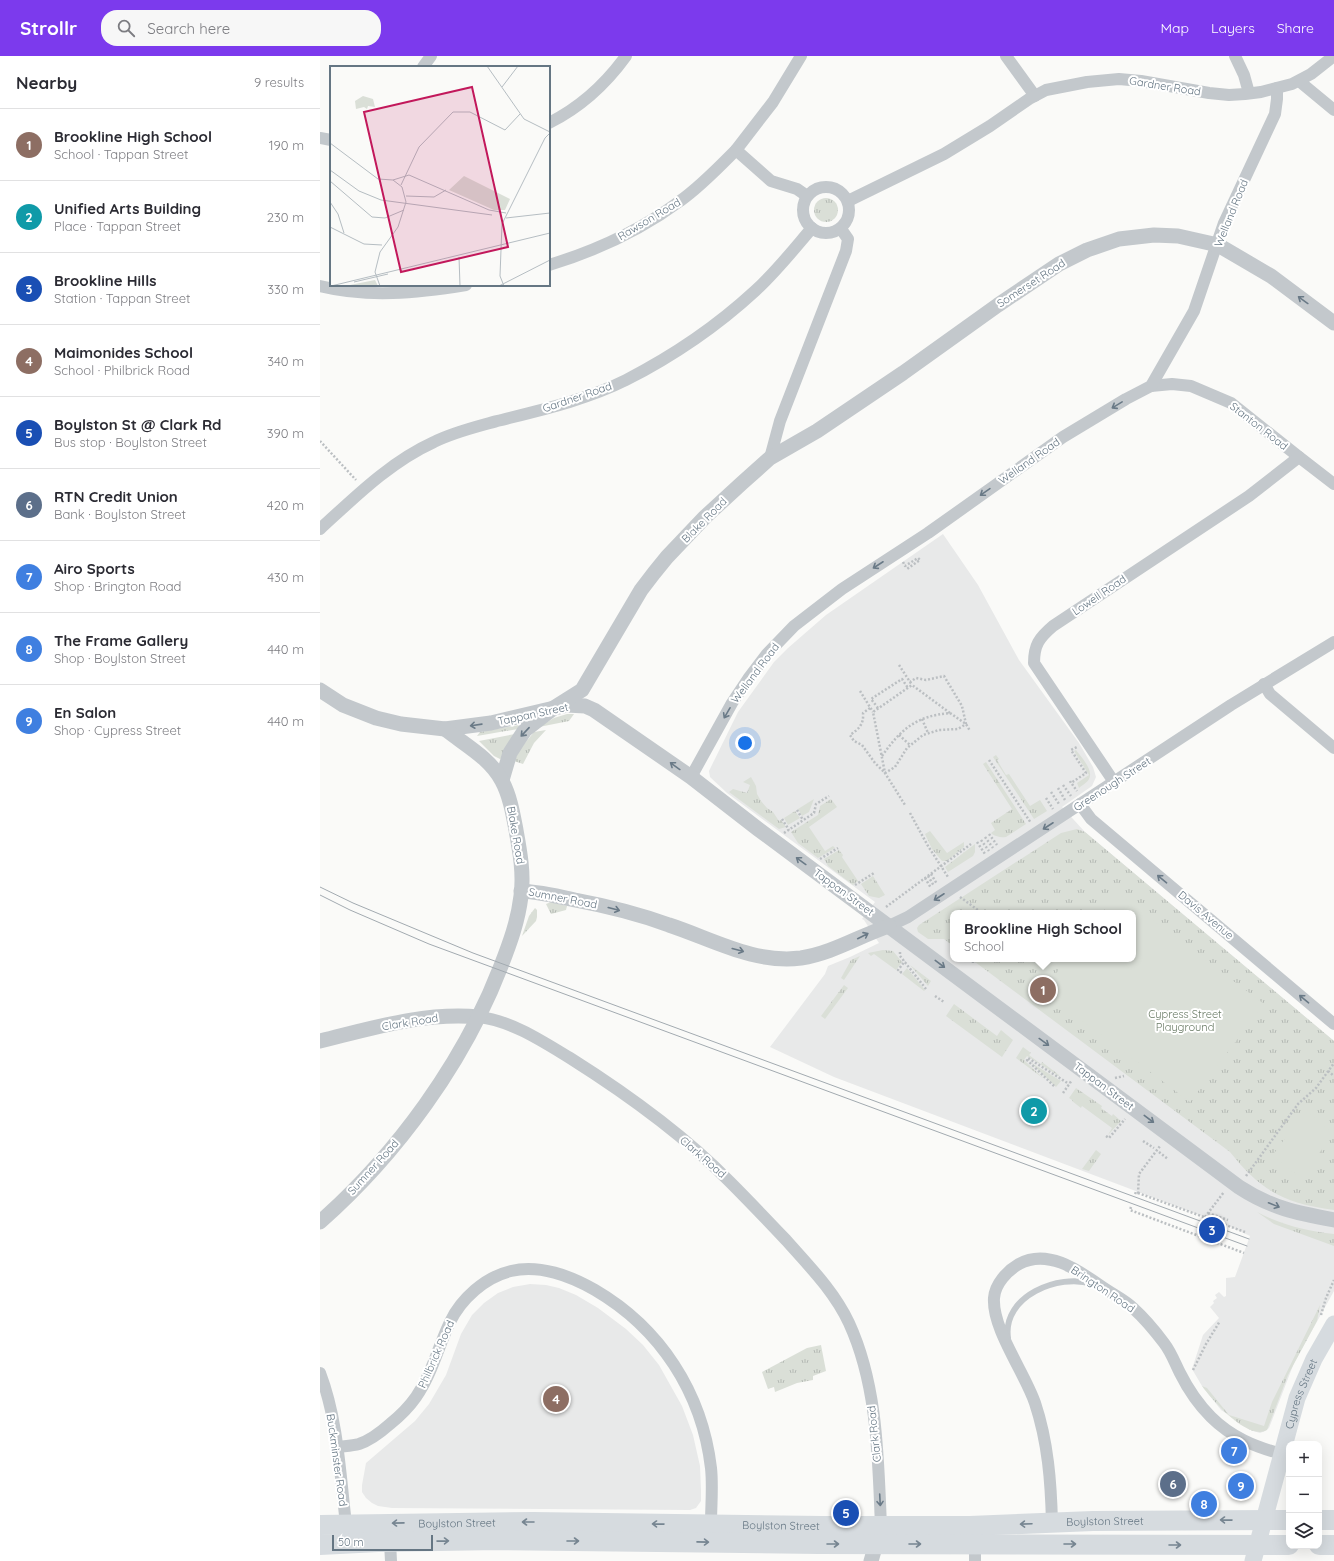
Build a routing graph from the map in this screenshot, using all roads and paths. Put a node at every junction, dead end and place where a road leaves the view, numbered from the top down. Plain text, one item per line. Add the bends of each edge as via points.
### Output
1 (431, 56) edge
2 (626, 56) edge
3 (801, 56) edge
4 (1006, 56) edge
5 (1235, 56) edge
6 (1334, 56) edge
7 (424, 66) edge
8 (1299, 80) junction
9 (1277, 88) junction
10 (1249, 93) junction
11 (1035, 96) junction
12 (1334, 110) edge
13 (550, 122) edge
14 (320, 138) edge
15 (330, 140) edge
16 (736, 150) junction
17 (807, 196) junction
18 (848, 201) junction
19 (812, 228) junction
20 (840, 229) junction
21 (1218, 245) junction
22 (550, 265) edge
23 (320, 286) edge
24 (456, 286) edge
25 (1334, 323) edge
26 (1151, 386) junction
27 (320, 441) edge
28 (1299, 457) junction
29 (770, 458) junction
30 (1334, 484) edge
31 (364, 490) junction
32 (320, 529) edge
33 (903, 562) dead end
34 (907, 568) junction
35 (1334, 642) edge
36 (899, 665) dead end
37 (910, 682) junction
38 (1264, 684) junction
39 (912, 685) junction
40 (908, 688) junction
41 (320, 690) edge
42 (860, 692) dead end
43 (554, 707) junction
44 (870, 708) junction
45 (878, 708) junction
46 (873, 712) junction
47 (950, 713) junction
48 (922, 719) junction
49 (966, 724) junction
50 (445, 729) junction
51 (970, 731) dead end
52 (928, 733) junction
53 (899, 735) junction
54 (910, 745) junction
55 (1077, 746) dead end
56 (1334, 748) edge
57 (882, 756) junction
58 (989, 760) dead end
59 (885, 773) junction
60 (691, 777) junction
61 (502, 780) junction
62 (1114, 782) junction
63 (1063, 785) dead end
64 (1058, 788) dead end
65 (1076, 790) dead end
66 (1051, 792) dead end
67 (1069, 794) dead end
68 (829, 796) dead end
69 (1046, 798) dead end
70 (1063, 798) dead end
71 (1057, 802) dead end
72 (1080, 804) junction
73 (905, 805) dead end
74 (1051, 806) dead end
75 (797, 810) dead end
76 (910, 813) dead end
77 (782, 819) dead end
78 (803, 820) junction
79 (1032, 824) dead end
80 (789, 830) junction
81 (782, 834) dead end
82 (989, 834) dead end
83 (986, 837) dead end
84 (981, 840) dead end
85 (977, 842) dead end
86 (971, 844) dead end
87 (997, 846) dead end
88 (838, 848) dead end
89 (993, 849) dead end
90 (989, 851) dead end
91 (985, 854) dead end
92 (817, 861) dead end
93 (942, 866) junction
94 (874, 873) dead end
95 (931, 874) junction
96 (946, 874) dead end
97 (928, 876) junction
98 (925, 878) junction
99 (935, 880) dead end
100 (853, 887) dead end
101 (521, 891) junction
102 (960, 896) dead end
103 (884, 909) dead end
104 (978, 910) edge
105 (889, 926) junction
106 (900, 947) dead end
107 (904, 961) junction
108 (900, 973) dead end
109 (926, 989) dead end
110 (935, 996) dead end
111 (944, 1002) dead end
112 (479, 1017) junction
113 (1334, 1024) edge
114 (320, 1041) edge
115 (1334, 1063) edge
116 (1328, 1071) junction
117 (1334, 1076) edge
118 (1072, 1080) dead end
119 (1069, 1084) junction
120 (1054, 1086) dead end
121 (1063, 1093) dead end
122 (1124, 1119) dead end
123 (1106, 1136) dead end
124 (1144, 1141) dead end
125 (1160, 1145) dead end
126 (1154, 1148) dead end
127 (1159, 1152) dead end
128 (1168, 1159) dead end
129 (1244, 1180) dead end
130 (1223, 1193) dead end
131 (1131, 1207) dead end
132 (1208, 1213) junction
133 (1205, 1217) junction
134 (1228, 1220) dead end
135 (1334, 1220) edge
136 (320, 1222) edge
137 (1245, 1232) dead end
138 (1244, 1253) dead end
139 (1334, 1280) edge
140 (1109, 1291) junction
141 (1327, 1320) edge
142 (1220, 1322) dead end
143 (1010, 1349) junction
144 (1192, 1372) dead end
145 (320, 1373) edge
146 (337, 1447) junction
147 (1282, 1454) junction
148 (711, 1517) junction
149 (1264, 1520) junction
150 (1286, 1520) edge
151 (1322, 1520) edge
152 (1334, 1520) edge
153 (1052, 1523) junction
154 (346, 1524) junction
155 (320, 1525) edge
156 (876, 1544) edge
157 (320, 1545) edge
158 (1322, 1545) edge
159 (1334, 1545) edge
160 (1286, 1546) edge
161 (390, 1551) edge
162 (975, 1552) edge
163 (1256, 1553) edge

1 - 7 street
2 - 13 street via 587,99
3 - 16 street, Rawson Road via 773,102
4 - 11 street
5 - 10 street
6 - 8 street, Gardner Road
8 - 9 street, Gardner Road
8 - 12 street
9 - 10 street, Gardner Road
9 - 21 street, Welland Road via 1275,114 1224,223
10 - 11 street, Gardner Road via 1209,93 1141,81 1110,79 1059,87
11 - 18 street, Gardner Road via 944,154
14 - 15 street
16 - 17 street via 768,179 796,189
16 - 22 street, Rawson Road via 681,201 649,221 609,243
17 - 18 street via 815,189 831,186 844,194
17 - 19 street via 803,206 804,216
18 - 20 street via 849,216
19 - 20 street via 826,234
19 - 31 street, Gardner Road via 756,290 703,334 669,356 626,380 594,393 464,430 434,442 407,457
20 - 29 street via 848,239 846,251 780,421
25 -> 21 street, Somerset Road via 1271,276
21 - 26 street, Welland Road via 1194,311
21 - 29 street, Somerset Road via 1178,236 1154,235 1119,239 1087,250 1059,264 817,431
23 - 24 street via 359,293
26 - 28 street, Stanton Road via 1191,386 1231,403
26 -> 60 street, Welland Road via 1063,437 928,533 842,589 794,626 767,654 732,703
27 - 31 path
28 - 30 street, Stanton Road
28 - 62 street, Lowell Road via 1249,496 1053,626 1037,643 1034,663
29 - 43 street, Blake Road via 705,517 667,557 641,590 582,690
31 - 32 street, Gardner Road
33 - 34 path
34 - 34 path via 918,558 920,560
35 - 38 street, Greenough Street
36 - 37 path
37 - 39 path
37 - 49 path via 916,678 926,680 944,676 962,706
38 - 56 street via 1270,694
38 - 62 street, Greenough Street
39 - 40 path
39 - 47 path
40 - 45 path
40 - 45 path via 902,679 872,699
41 - 50 street, Tappan Street via 343,706 376,718
42 - 44 path
43 -> 50 street, Tappan Street via 491,722
60 -> 43 street, Tappan Street via 594,710 577,705
43 -> 61 street, Blake Road via 526,730 517,742 508,757
44 - 46 path
44 - 59 path via 863,713 861,727 850,735 854,741 862,745
45 - 46 path
46 - 57 path
47 - 48 path via 935,714
47 - 49 path
48 - 52 path
48 - 53 path
49 - 51 path
49 - 52 path via 958,729
50 - 61 street, Blake Road via 481,756
52 - 54 path
53 - 54 path
53 - 57 path
54 - 59 path via 895,767
55 - 65 path via 1071,750 1086,773 1071,782
57 - 59 path
58 - 79 path
59 - 73 path
105 -> 60 street, Tappan Street
61 - 101 street, Blake Road via 511,804 522,867
62 - 72 street, Greenough Street
63 - 67 path
64 - 70 path
66 - 71 path
68 - 78 path via 816,804 814,813
69 - 74 path
72 -> 105 street, Greenough Street via 908,917
113 -> 72 street, Davis Avenue via 1091,819
75 - 78 path
76 - 93 path
77 - 80 path
78 - 80 path
80 - 81 path
82 - 87 path
83 - 89 path
84 - 90 path
85 - 91 path
86 - 93 path
88 - 92 path
93 - 95 path
93 - 96 path
94 - 100 path
95 - 97 path
95 - 99 path
97 - 98 path
97 - 98 path via 930,884
98 - 103 path
101 -> 105 street, Sumner Road via 549,894 648,918 735,950 771,957 795,958 817,954 842,947
101 - 112 street, Sumner Road via 517,918 508,946
102 - 104 path
105 -> 135 street, Tappan Street via 1248,1192 1293,1212
106 - 107 path via 900,956
107 - 108 path via 898,970
107 - 109 path
110 - 111 path
112 - 114 street, Clark Road via 414,1018
112 - 136 street, Sumner Road via 447,1071 400,1138 353,1191
112 -> 156 street, Clark Road via 505,1023 538,1039 644,1108 730,1181 834,1296 860,1352 872,1406 879,1474
115 - 116 path
116 - 117 path
116 - 129 path via 1316,1088 1298,1104
118 - 119 path
119 - 120 path via 1028,1058 1027,1060
119 - 121 path
122 - 123 path via 1109,1138
124 - 126 path
125 - 133 path via 1139,1174 1136,1194
127 - 128 path
130 - 132 path
131 - 138 path via 1130,1210
132 - 133 path
132 - 134 path
133 - 137 path
139 - 141 path via 1326,1298
140 - 143 lane via 1076,1281 1044,1287 1028,1295 1016,1307 1010,1318
140 - 143 street, Brington Road via 1077,1270 1058,1262 1038,1259 1020,1264 1003,1277 994,1297 999,1322
140 - 147 street, Brington Road via 1133,1307 1163,1342 1188,1387 1214,1420 1246,1442
141 - 147 main road, Cypress Street via 1314,1359 1299,1392
142 - 144 path
143 - 153 street, Brington Road via 1034,1401 1044,1433 1051,1486
145 - 146 street, Buckminster Road
146 - 148 street, Philbrick Road via 358,1444 371,1438 384,1430 407,1408 425,1382 450,1321 473,1292 493,1278 511,1271 547,1271 579,1282 611,1300 644,1327 671,1359 696,1408 703,1428 711,1468
146 - 154 street, Buckminster Road
147 - 149 main road, Cypress Street
148 -> 154 highway, Boylston Street
148 - 156 highway, Boylston Street
149 - 150 highway, Boylston Street
149 -> 153 highway, Boylston Street
149 - 163 main road, Cypress Street
151 - 152 highway
153 -> 156 highway, Boylston Street via 970,1526
154 - 155 highway, Boylston Street
161 -> 156 highway, Boylston Street via 549,1540
156 -> 162 highway, Boylston Street
157 - 161 highway, Boylston Street
158 - 159 highway
160 - 163 highway, Boylston Street
162 -> 163 highway, Boylston Street

